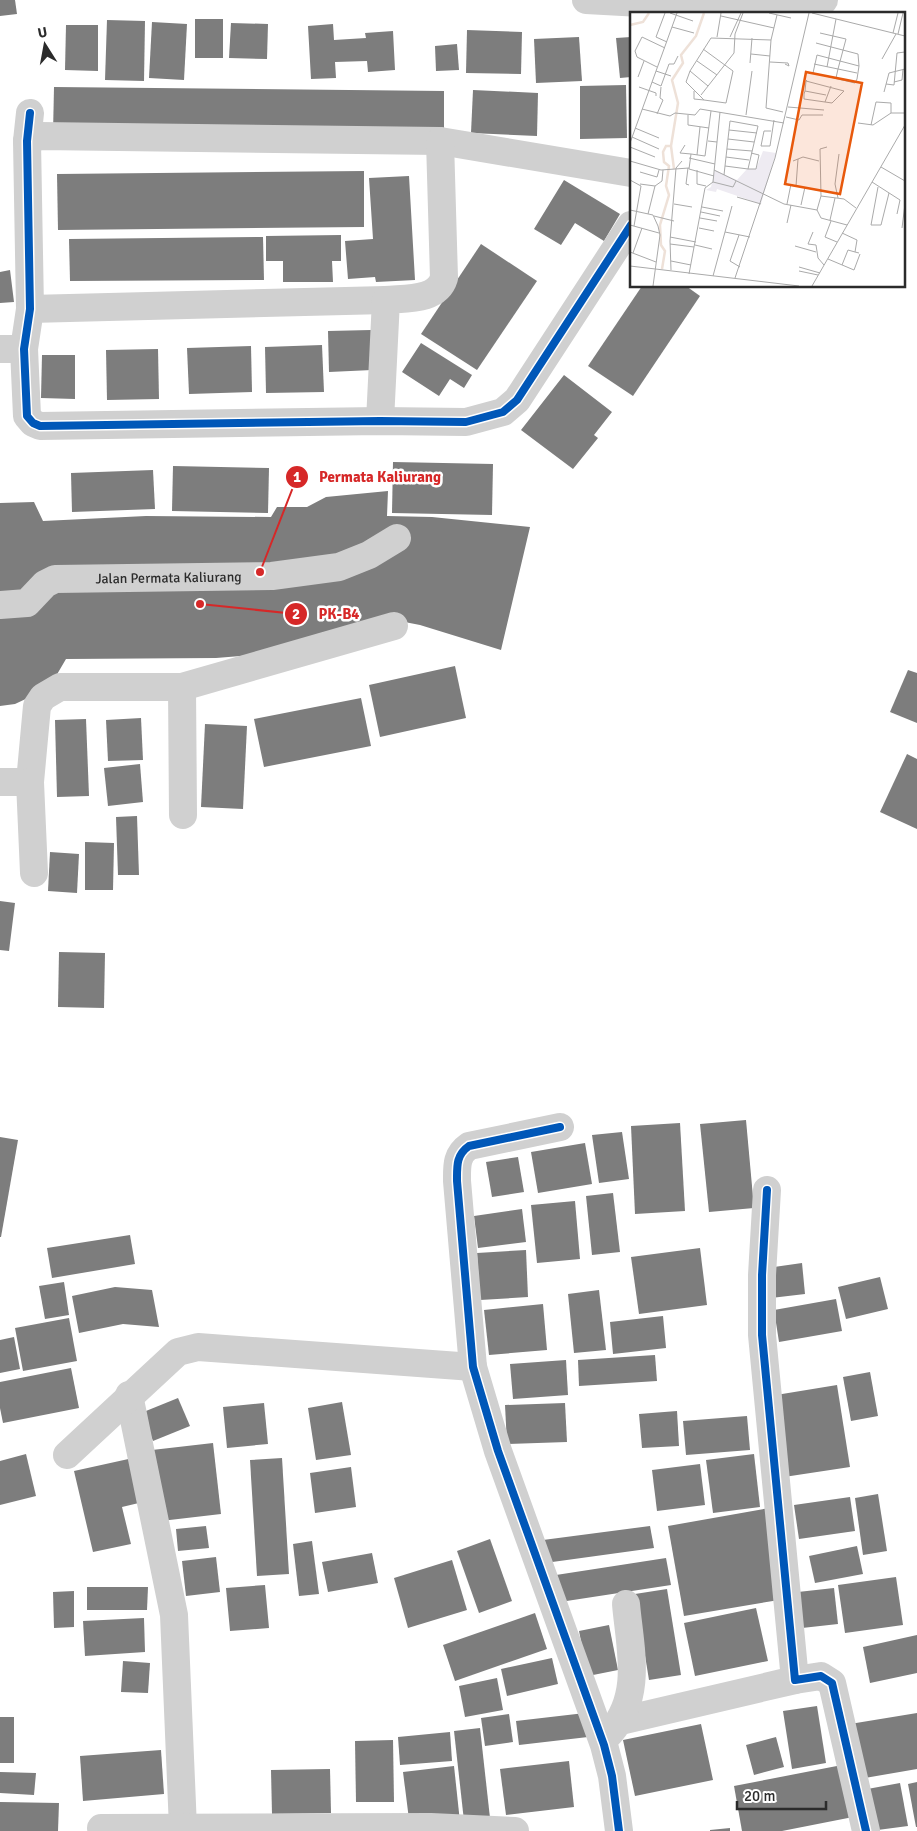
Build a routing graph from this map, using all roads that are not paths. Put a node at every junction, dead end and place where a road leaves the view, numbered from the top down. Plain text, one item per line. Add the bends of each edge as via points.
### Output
1 (586, 0) edge
2 (824, 0) edge
3 (30, 113) dead end
4 (27, 141) junction
5 (440, 141) junction
6 (630, 173) edge
7 (630, 227) edge
8 (386, 300) junction
9 (30, 309) junction
10 (12, 349) edge
11 (380, 421) junction
12 (397, 538) dead end
13 (0, 604) edge
14 (394, 626) dead end
15 (182, 688) junction
16 (0, 782) edge
17 (30, 782) junction
18 (183, 815) dead end
19 (34, 873) dead end
20 (560, 1127) dead end
21 (767, 1190) dead end
22 (474, 1367) junction
23 (129, 1395) junction
24 (67, 1455) dead end
25 (626, 1604) dead end
26 (795, 1680) junction
27 (611, 1731) junction
28 (101, 1825) edge
29 (183, 1828) junction
30 (339, 1830) edge
31 (515, 1831) edge
32 (619, 1831) edge
33 (866, 1831) edge

1 - 2 street via 807,12 816,10
3 - 4 street
4 - 5 street via 40,136
4 - 9 street
5 - 6 street
5 - 8 street via 444,278 441,286 429,294
7 - 11 street via 517,400 503,412 466,422
8 - 9 street
8 - 11 street
9 - 10 street
10 - 11 street via 28,416 33,424 40,426
12 - 13 street, Jalan Permata Kaliurang via 369,555 339,567 272,576 55,579 27,602
14 - 15 street
15 - 17 street via 60,687 52,690 37,706
15 - 18 street
16 - 17 street
17 - 19 street
20 - 22 street via 478,1143 464,1149 456,1164
21 - 26 street via 762,1335
22 - 23 street via 198,1347 178,1352
22 - 27 street via 498,1451
23 - 24 street
23 - 29 street via 174,1615
25 - 27 street via 633,1680
26 - 27 street
26 - 33 street via 821,1676 832,1683
27 - 32 street via 612,1776
28 - 29 street
29 - 30 street
30 - 31 street via 431,1827

